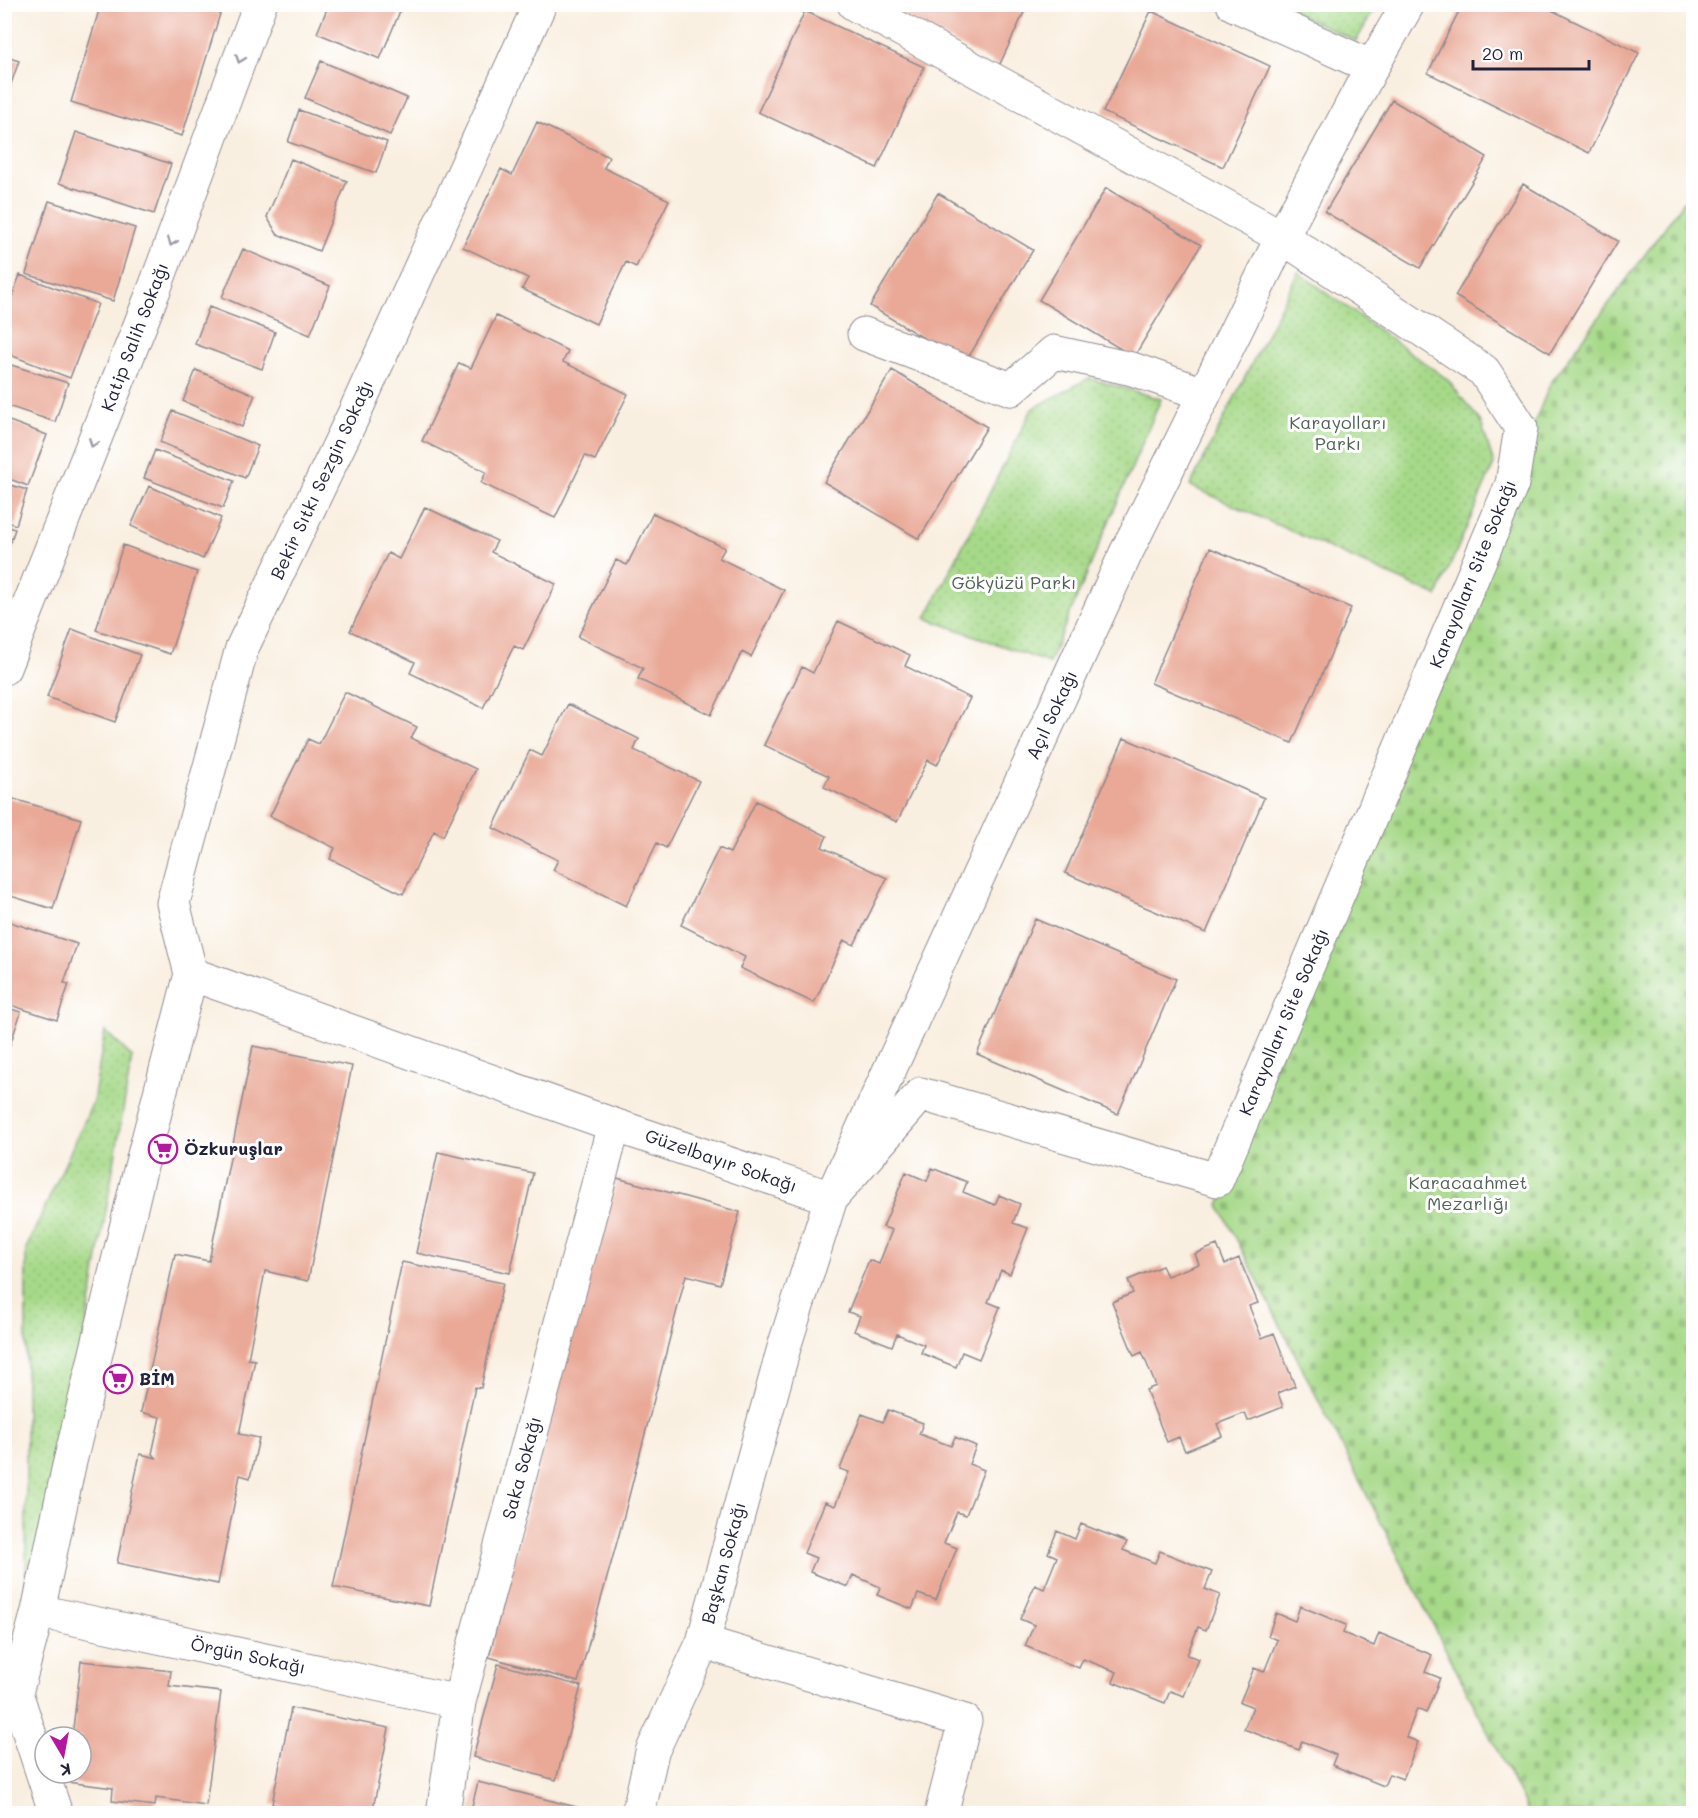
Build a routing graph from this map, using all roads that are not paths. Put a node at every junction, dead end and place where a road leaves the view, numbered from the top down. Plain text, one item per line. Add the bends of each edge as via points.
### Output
1 (260, 4) edge
2 (540, 4) edge
3 (854, 4) edge
4 (1233, 4) edge
5 (1408, 4) edge
6 (1372, 67) junction
7 (1282, 237) junction
8 (864, 334) dead end
9 (1204, 394) junction
10 (4, 668) edge
11 (191, 974) junction
12 (614, 1125) junction
13 (831, 1198) junction
14 (38, 1611) junction
15 (703, 1642) junction
16 (10, 1700) edge
17 (459, 1702) junction
18 (56, 1814) edge
19 (443, 1814) edge
20 (638, 1814) edge
21 (941, 1814) edge

1 -> 10 street, Katip Salih Sokağı via 154,290
2 - 11 street, Bekir Sıtkı Sezgin Sokağı via 359,403 242,648 173,903
3 - 7 street, Karayolları Site Sokağı
4 - 6 street
5 - 6 street
6 - 7 street
7 - 9 street, Açıl Sokağı
7 - 13 street, Karayolları Site Sokağı via 1485,370 1521,428 1512,484 1217,1180 921,1094
8 - 9 street via 1011,389 1054,352 1132,369
9 - 13 street, Açıl Sokağı via 1121,564
11 - 12 street, Güzelbayır Sokağı
11 - 14 street via 78,1425
12 - 13 street, Güzelbayır Sokağı
12 - 17 street, Saka Sokağı
13 - 15 street, Başkan Sokağı via 784,1344
14 - 16 street
14 - 17 street, Örgün Sokağı
15 - 20 street via 652,1752
15 - 21 street, Başkan Sokağı via 965,1720
16 - 18 street
17 - 19 street, Saka Sokağı

